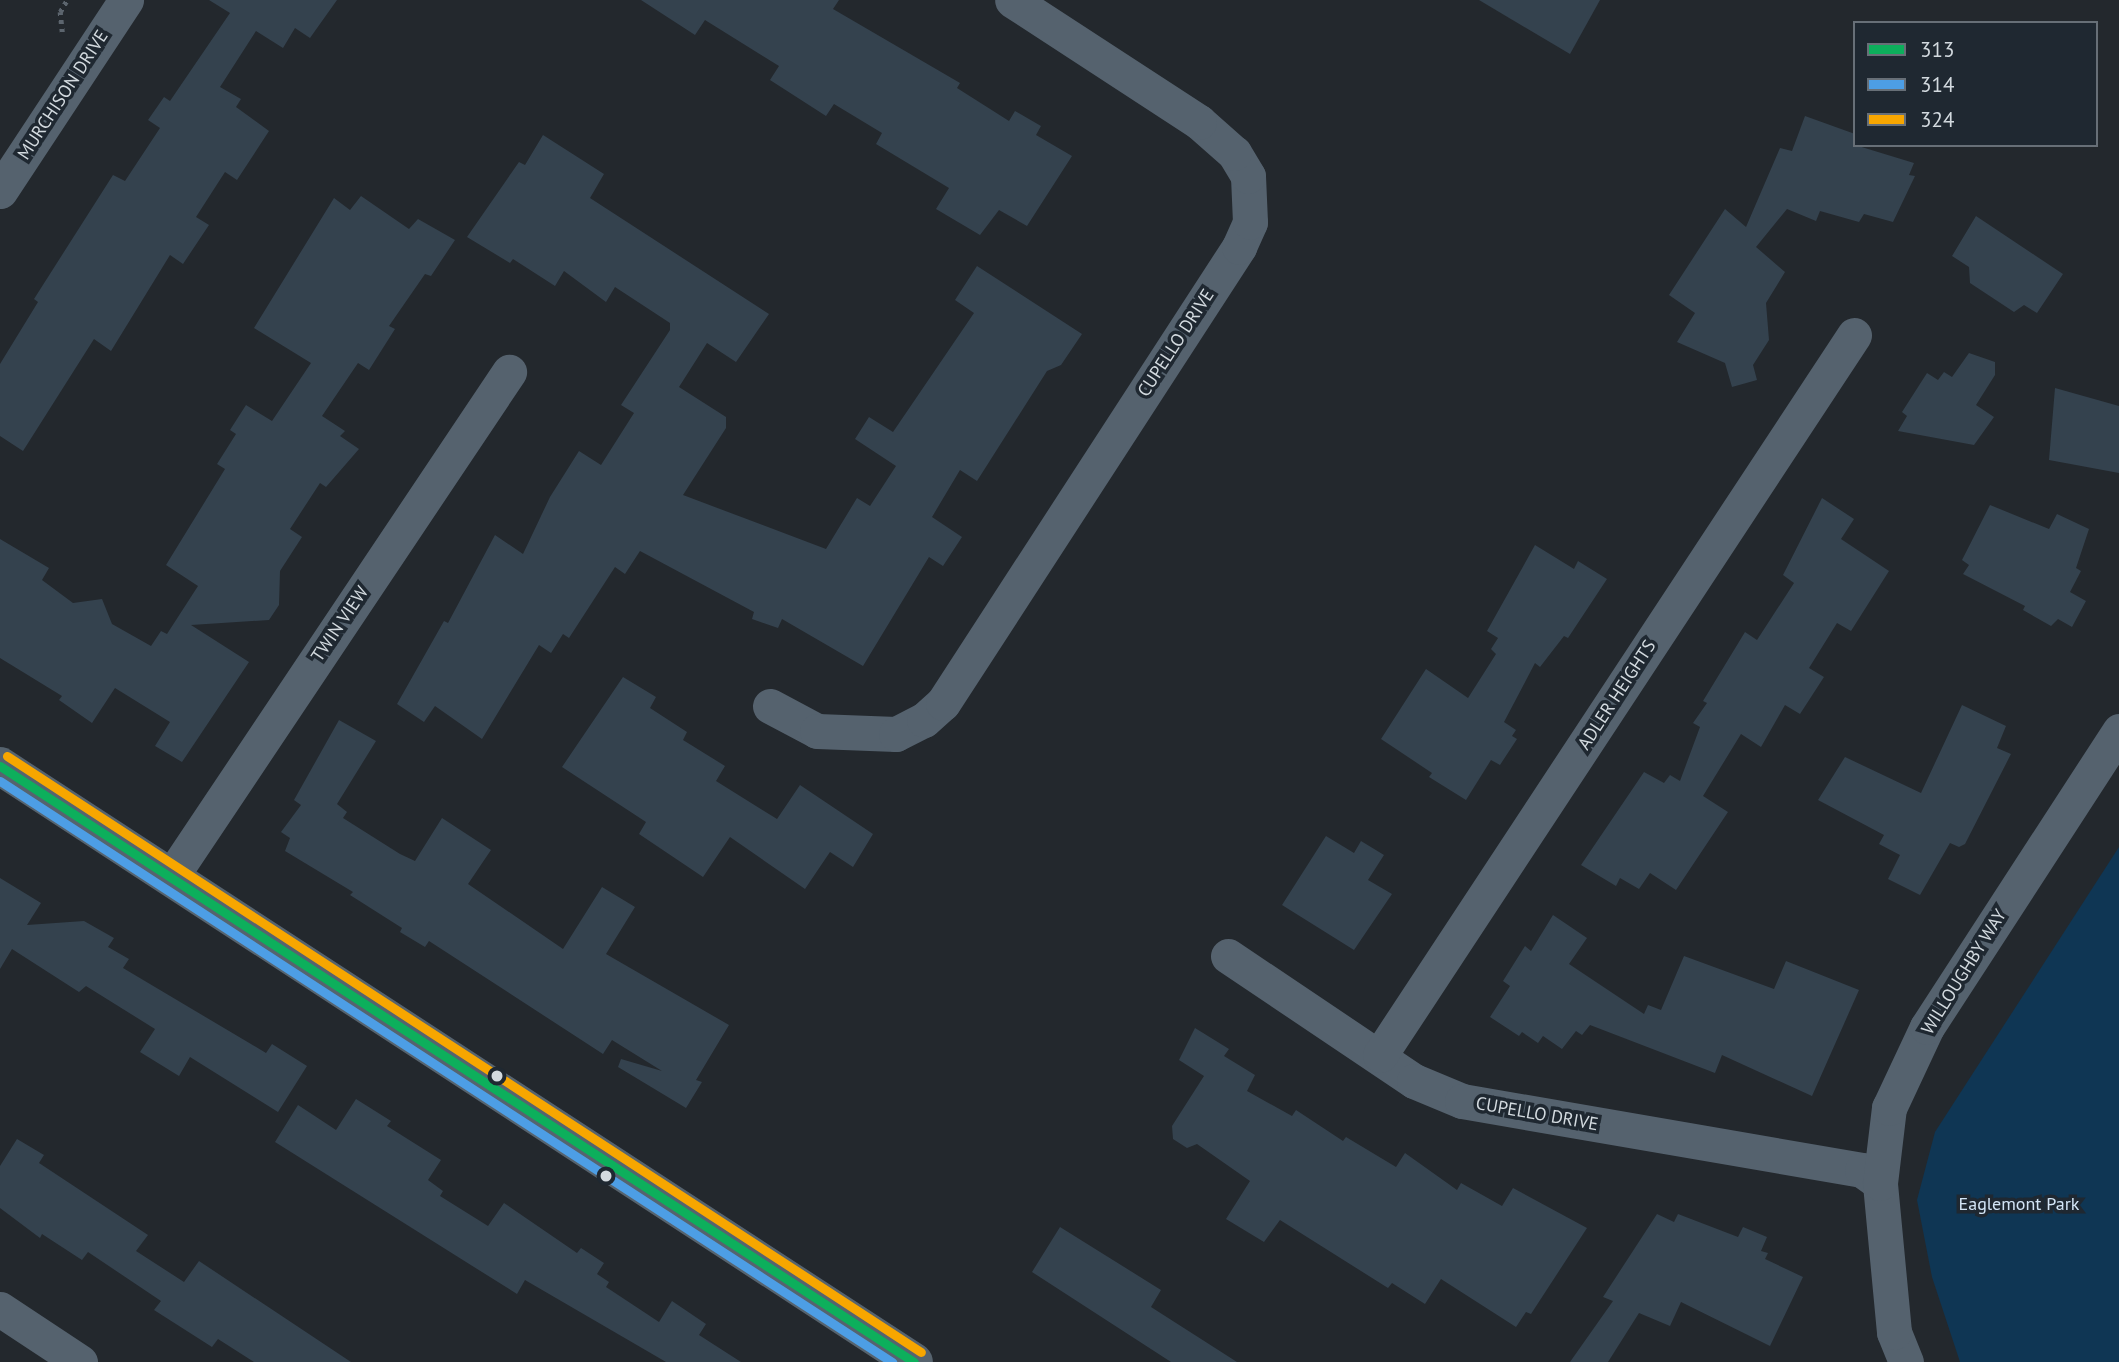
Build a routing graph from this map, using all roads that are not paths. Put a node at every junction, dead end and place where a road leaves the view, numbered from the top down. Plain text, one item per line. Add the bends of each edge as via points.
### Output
1 (1012, 0) edge
2 (115, 4) edge
3 (0, 191) edge
4 (1854, 334) dead end
5 (509, 372) dead end
6 (771, 706) dead end
7 (2119, 731) edge
8 (0, 766) edge
9 (171, 877) junction
10 (1228, 956) dead end
11 (1380, 1055) junction
12 (1880, 1183) junction
13 (0, 1309) edge
14 (80, 1362) edge
15 (914, 1362) edge
16 (1906, 1362) edge

1 - 6 street, CUPELLO DRIVE via 1199,122 1226,145 1248,176 1250,222 1239,247 943,703 924,720 895,734 817,732
2 - 3 street, MURCHISON DRIVE
4 - 11 street, ADLER HEIGHTS
5 - 9 street, TWIN VIEW
7 - 12 street, WILLOUGHBY WAY via 1927,1027 1889,1108
8 - 9 main road
9 - 15 main road
10 - 11 street, CUPELLO DRIVE
11 - 12 street, CUPELLO DRIVE via 1414,1081 1462,1101 1862,1170
12 - 16 street, WILLOUGHBY WAY via 1894,1332
13 - 14 street

